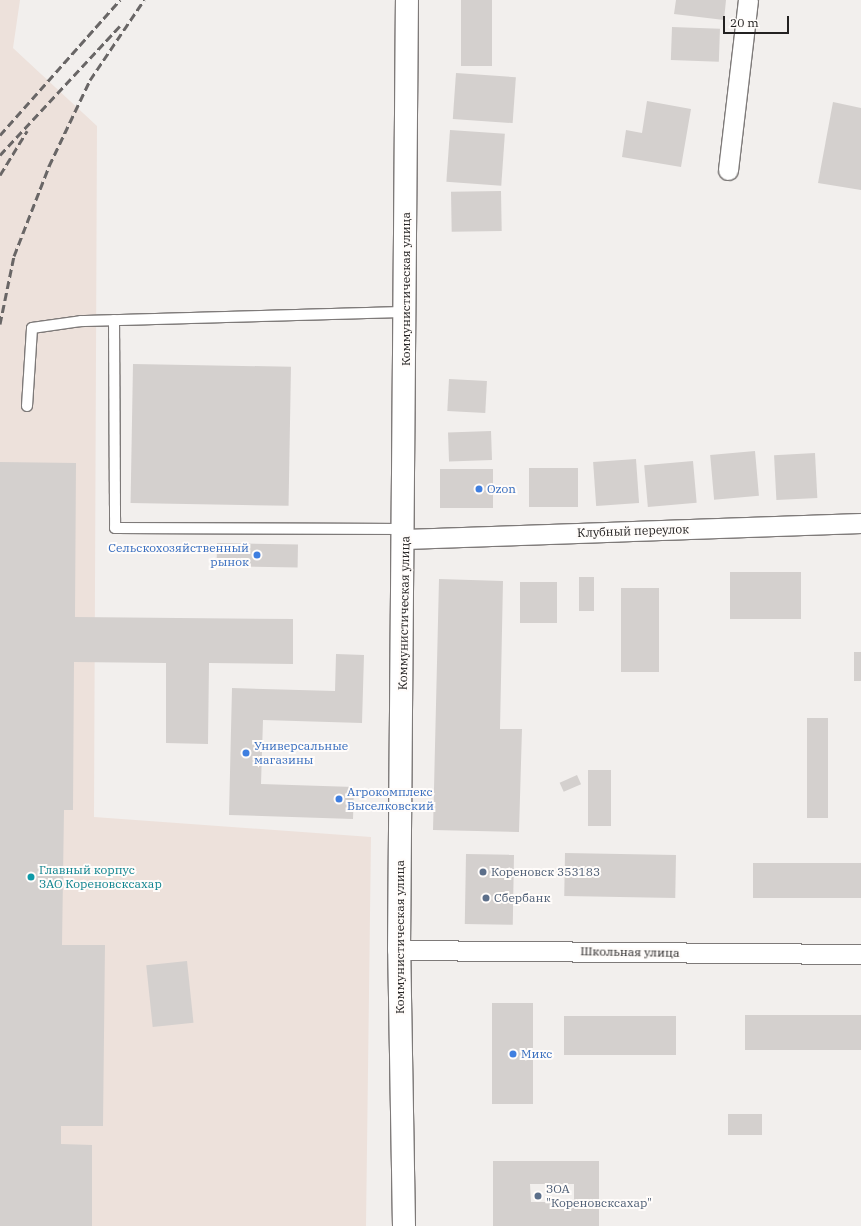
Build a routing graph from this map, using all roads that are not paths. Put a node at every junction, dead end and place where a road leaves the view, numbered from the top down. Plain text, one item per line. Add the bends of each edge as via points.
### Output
1 (406, 0) edge
2 (748, 0) edge
3 (728, 170) dead end
4 (406, 312) junction
5 (114, 320) junction
6 (26, 406) dead end
7 (861, 523) edge
8 (405, 534) junction
9 (399, 950) junction
10 (861, 954) edge
11 (404, 1226) edge

1 - 4 street, Коммунистическая улица
2 - 3 street
4 - 5 lane
4 - 8 street, Коммунистическая улица
5 - 6 lane via 32,328
5 - 8 lane via 115,528
7 - 8 street, Клубный переулок
8 - 9 street, Коммунистическая улица
9 - 10 street, Школьная улица
9 - 11 street, Коммунистическая улица

